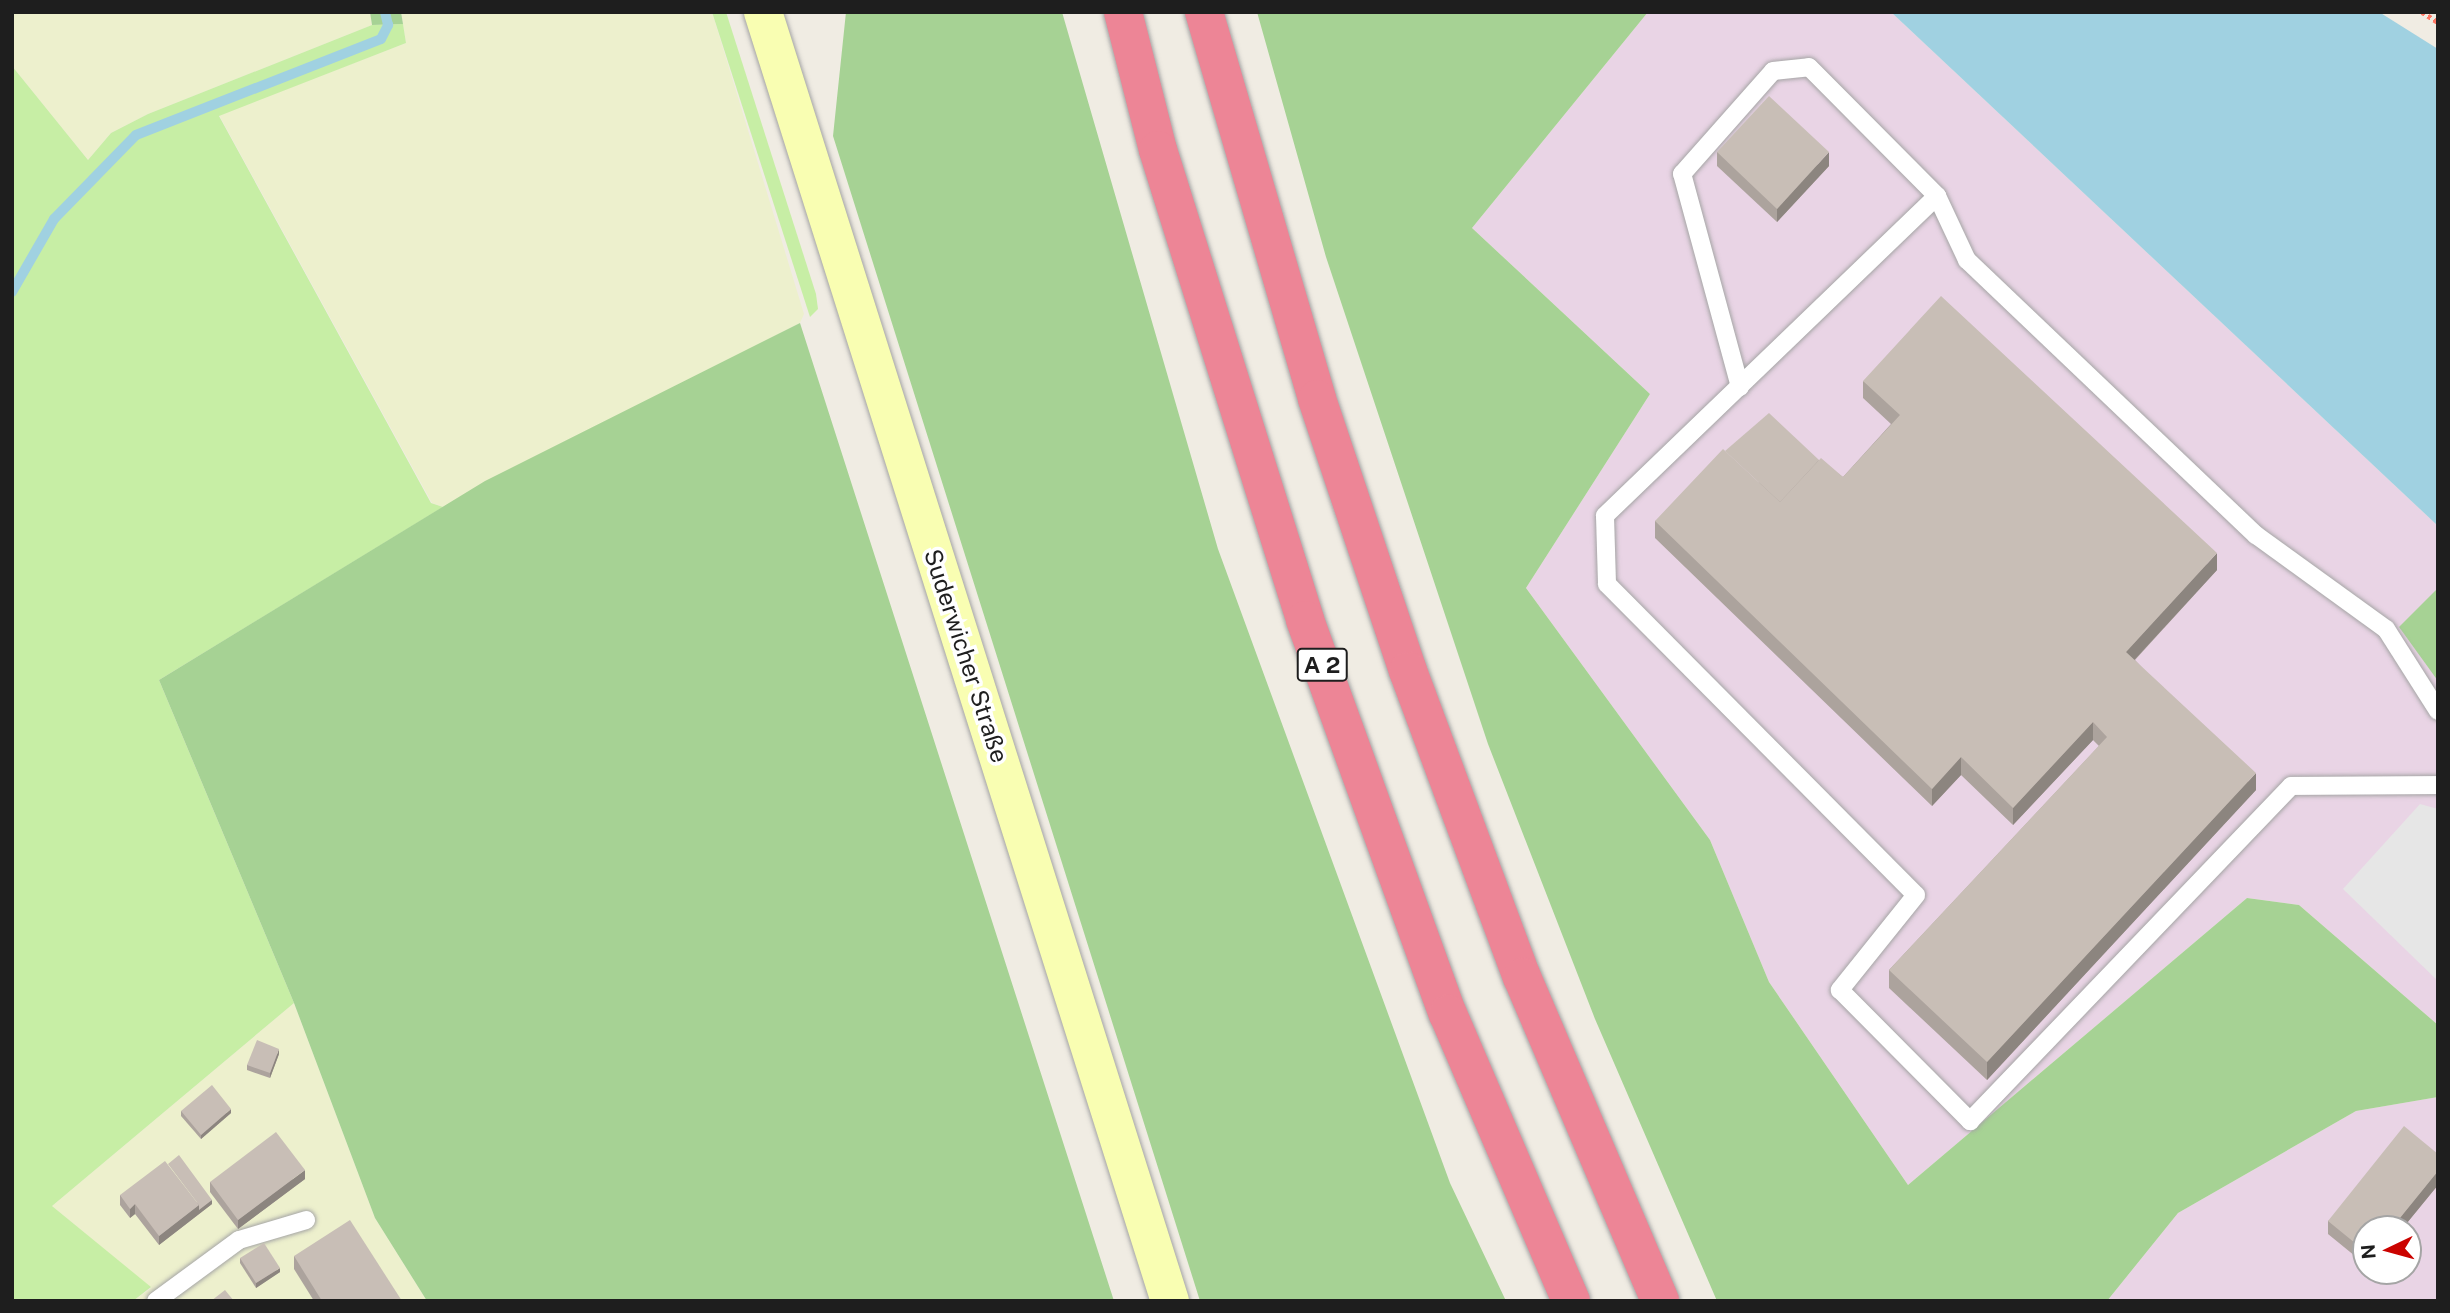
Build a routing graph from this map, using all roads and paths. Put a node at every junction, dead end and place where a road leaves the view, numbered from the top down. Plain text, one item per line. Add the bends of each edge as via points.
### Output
1 (763, 12) edge
2 (1123, 12) edge
3 (1204, 12) edge
4 (2422, 12) edge
5 (2438, 22) edge
6 (1937, 196) junction
7 (1740, 387) junction
8 (2438, 710) edge
9 (2438, 785) edge
10 (306, 1220) dead end
11 (156, 1301) edge
12 (1170, 1301) edge
13 (1571, 1301) edge
14 (1660, 1301) edge

1 - 12 main road, Suderwicher Straße
2 - 13 highway, A 2 via 1158,150 1306,620 1448,1014
3 - 14 highway via 1317,399 1408,671 1522,977
4 - 5 path
6 - 7 lane
6 - 7 lane via 1809,67 1773,71 1682,174
6 - 8 lane via 1966,260 2256,535 2386,629
7 - 9 lane via 1605,516 1606,583 1916,895 1840,990 1970,1121 2291,786
10 - 11 lane via 239,1240

